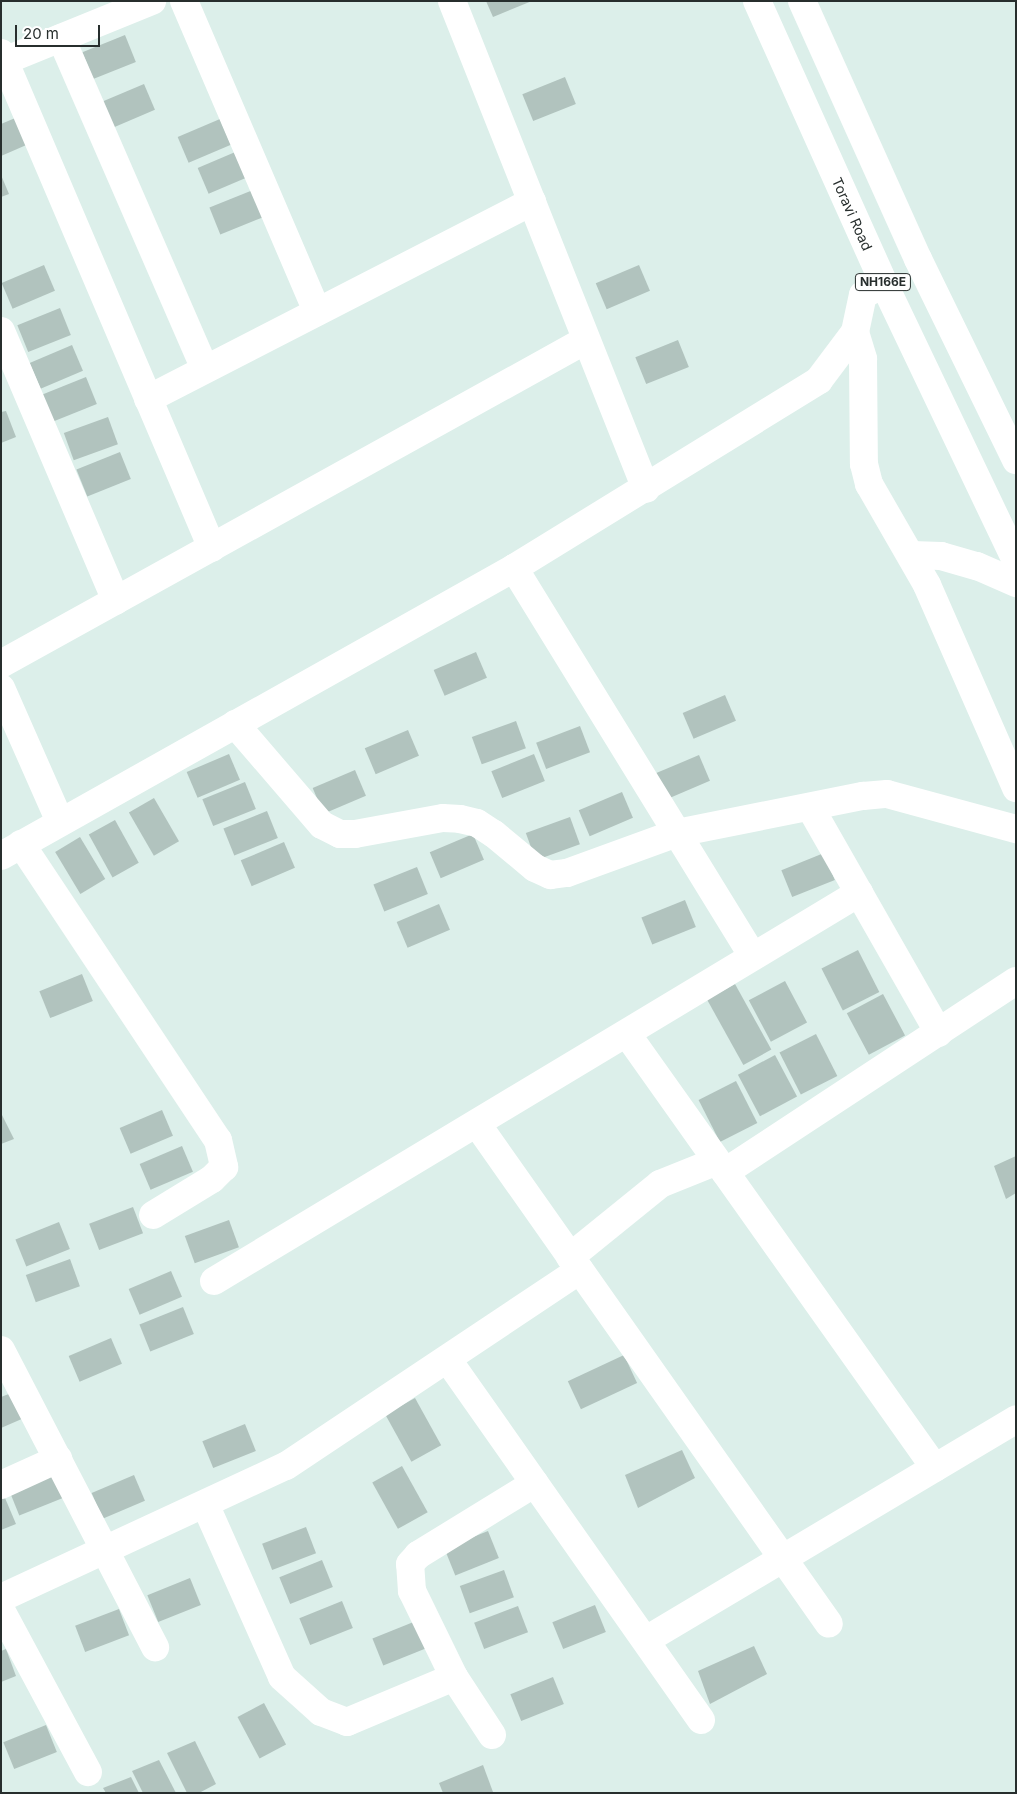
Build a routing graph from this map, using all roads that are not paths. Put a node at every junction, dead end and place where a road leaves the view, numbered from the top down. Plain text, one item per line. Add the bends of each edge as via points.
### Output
1 (152, 1) edge
2 (184, 1) edge
3 (452, 1) edge
4 (757, 1) edge
5 (802, 1) edge
6 (60, 38) junction
7 (3, 57) edge
8 (532, 202) junction
9 (884, 284) junction
10 (318, 312) junction
11 (1, 331) edge
12 (855, 332) junction
13 (586, 340) junction
14 (204, 367) junction
15 (148, 399) junction
16 (1016, 460) edge
17 (646, 489) junction
18 (212, 548) junction
19 (912, 555) junction
20 (1016, 561) edge
21 (514, 568) junction
22 (1016, 583) edge
23 (116, 601) junction
24 (1, 664) edge
25 (1, 688) edge
26 (235, 724) junction
27 (1016, 788) edge
28 (810, 807) junction
29 (60, 822) junction
30 (1016, 829) edge
31 (677, 833) junction
32 (11, 850) edge
33 (860, 894) junction
34 (753, 956) junction
35 (1016, 981) edge
36 (939, 1033) junction
37 (626, 1034) junction
38 (477, 1124) junction
39 (721, 1166) junction
40 (153, 1215) dead end
41 (575, 1264) junction
42 (214, 1281) dead end
43 (1, 1350) edge
44 (448, 1360) junction
45 (1016, 1419) edge
46 (58, 1459) junction
47 (935, 1468) junction
48 (535, 1483) junction
49 (1, 1485) edge
50 (205, 1504) junction
51 (104, 1550) junction
52 (784, 1558) junction
53 (1, 1598) edge
54 (1, 1610) edge
55 (829, 1624) dead end
56 (646, 1640) junction
57 (154, 1647) dead end
58 (454, 1677) junction
59 (701, 1720) dead end
60 (492, 1735) dead end
61 (88, 1772) dead end

1 - 6 main road
2 - 10 main road
3 - 8 main road
4 - 9 main road, Toravi Road / NH166E
5 - 16 main road, NH166E via 918,259
6 - 7 main road
6 - 14 main road
7 - 15 main road
8 - 10 main road
8 - 13 main road
9 - 12 main road via 863,295
9 - 20 main road, Toravi Road / NH166E
10 - 14 main road
11 - 23 main road
12 - 17 main road via 841,355 819,380
12 - 19 main road via 864,378 864,464 869,484
13 - 17 main road
13 - 18 main road
14 - 15 main road
15 - 18 main road
17 - 21 main road
18 - 23 main road
19 - 22 main road via 941,556 977,566
19 - 27 main road
21 - 26 main road
21 - 31 main road
23 - 24 main road
25 - 29 main road
26 - 29 main road
26 - 31 main road via 322,825 340,834 443,818 460,819 477,823 535,868 550,875 567,873
28 - 30 main road via 887,794
28 - 31 main road
28 - 33 main road
29 - 32 main road
31 - 34 main road
32 - 40 main road via 218,1140 224,1167 212,1180
33 - 34 main road
33 - 36 main road
34 - 37 main road
35 - 36 main road
36 - 39 main road
37 - 38 main road
37 - 39 main road
38 - 41 main road
38 - 42 main road
39 - 41 main road via 660,1184
39 - 47 main road
41 - 44 main road
41 - 52 main road
43 - 46 main road
44 - 48 main road
44 - 50 main road via 321,1445 264,1477
45 - 47 main road
46 - 49 main road
46 - 51 main road
47 - 52 main road
48 - 56 main road
48 - 58 main road via 418,1555 410,1564 412,1591
50 - 51 main road
50 - 58 main road via 282,1677 321,1712 347,1722
51 - 53 main road
51 - 57 main road
52 - 55 main road
52 - 56 main road
54 - 61 main road
56 - 59 main road
58 - 60 main road

